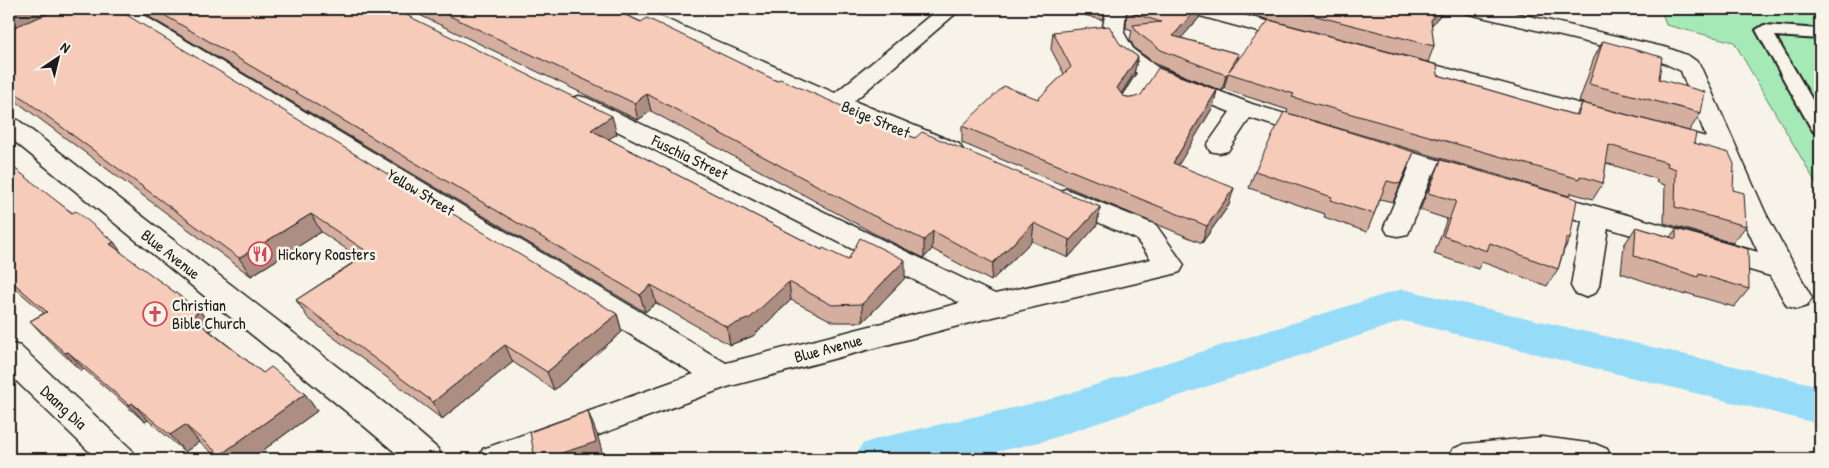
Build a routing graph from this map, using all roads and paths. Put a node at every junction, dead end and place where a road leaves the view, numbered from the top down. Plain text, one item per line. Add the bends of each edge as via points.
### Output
1 (118, 9) edge
2 (626, 9) edge
3 (951, 9) edge
4 (1116, 9) edge
5 (1196, 9) edge
6 (1472, 9) edge
7 (1820, 34) edge
8 (1319, 41) edge
9 (1376, 57) edge
10 (1149, 72) junction
11 (556, 92) edge
12 (837, 103) junction
13 (1128, 106) edge
14 (1244, 109) junction
15 (9, 125) edge
16 (1820, 128) edge
17 (1220, 145) dead end
18 (1722, 149) junction
19 (974, 160) edge
20 (1423, 164) junction
21 (1046, 190) edge
22 (1596, 215) junction
23 (1398, 227) dead end
24 (1780, 269) junction
25 (1585, 286) dead end
26 (1797, 298) dead end
27 (992, 306) junction
28 (9, 355) edge
29 (723, 376) junction
30 (119, 459) edge
31 (426, 459) edge
32 (495, 459) edge
33 (1465, 459) edge
34 (1595, 459) edge

1 - 29 street, Yellow Street
2 - 12 street, Beige Street
3 - 12 street
4 - 10 street via 1113,33 1126,54
5 - 8 street
6 - 18 street via 1681,60 1691,68
7 - 16 lane via 1764,30
9 - 18 street
10 - 13 street
10 - 14 street
11 - 27 street, Fuschia Street
12 - 19 street, Beige Street
14 - 17 street
14 - 20 street
15 - 31 street, Blue Avenue via 369,410
18 - 24 street
20 - 22 street
20 - 23 street
21 - 27 street, Blue Avenue via 1146,232 1170,265
22 - 24 street
22 - 25 street
24 - 26 street
27 - 29 street, Blue Avenue
28 - 30 street, Daang Dia
29 - 32 street, Blue Avenue
33 - 34 street via 1542,451

